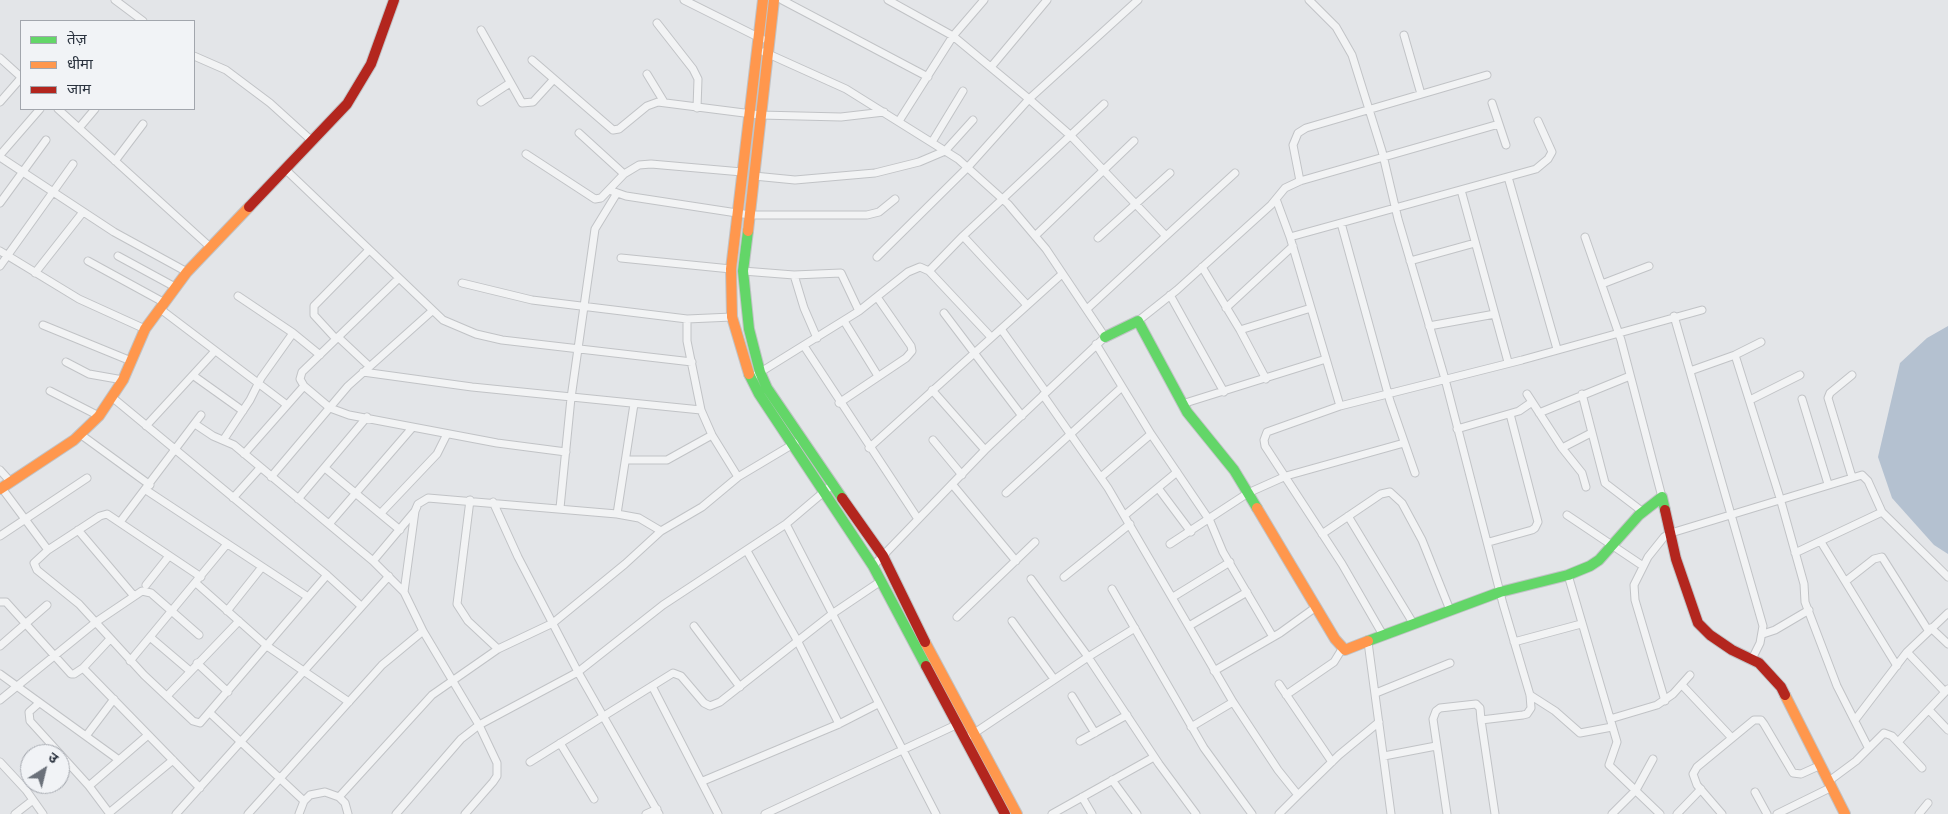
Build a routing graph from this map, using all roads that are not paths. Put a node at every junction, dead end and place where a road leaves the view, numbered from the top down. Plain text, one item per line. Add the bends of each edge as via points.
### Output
1 (115, 0) edge
2 (394, 0) edge
3 (684, 0) edge
4 (763, 0) edge
5 (774, 0) edge
6 (782, 0) edge
7 (888, 0) edge
8 (984, 0) edge
9 (1047, 0) edge
10 (1138, 0) edge
11 (1309, 0) edge
12 (142, 20) edge
13 (657, 23) dead end
14 (481, 30) dead end
15 (1404, 35) dead end
16 (953, 36) junction
17 (758, 38) junction
18 (769, 42) junction
19 (757, 49) junction
20 (767, 54) junction
21 (195, 56) edge
22 (0, 58) edge
23 (532, 60) dead end
24 (991, 67) junction
25 (648, 74) dead end
26 (1487, 75) dead end
27 (20, 76) edge
28 (928, 77) junction
29 (20, 78) edge
30 (554, 79) junction
31 (510, 83) junction
32 (962, 91) dead end
33 (1421, 94) junction
34 (1029, 99) junction
35 (0, 102) edge
36 (481, 102) dead end
37 (664, 102) junction
38 (1492, 103) dead end
39 (1104, 104) dead end
40 (698, 108) junction
41 (1368, 108) junction
42 (39, 110) edge
43 (59, 110) edge
44 (94, 110) edge
45 (884, 112) junction
46 (749, 114) junction
47 (760, 115) junction
48 (973, 120) dead end
49 (899, 121) junction
50 (1538, 121) dead end
51 (143, 124) dead end
52 (1499, 124) junction
53 (79, 128) junction
54 (579, 133) dead end
55 (1071, 136) junction
56 (46, 140) dead end
57 (312, 141) junction
58 (1134, 141) dead end
59 (932, 142) junction
60 (1506, 145) dead end
61 (946, 151) junction
62 (526, 154) dead end
63 (0, 156) edge
64 (1383, 157) junction
65 (115, 161) junction
66 (73, 164) dead end
67 (968, 167) junction
68 (285, 169) junction
69 (1104, 170) junction
70 (23, 171) junction
71 (742, 172) junction
72 (1170, 173) dead end
73 (1235, 173) dead end
74 (624, 174) junction
75 (754, 176) junction
76 (1508, 177) junction
77 (1300, 181) junction
78 (609, 190) junction
79 (1461, 190) junction
80 (54, 192) junction
81 (617, 193) junction
82 (894, 199) dead end
83 (1276, 199) junction
84 (1004, 200) junction
85 (0, 203) edge
86 (1136, 204) junction
87 (1395, 208) junction
88 (83, 212) junction
89 (738, 213) junction
90 (750, 215) junction
91 (1341, 223) junction
92 (963, 236) junction
93 (1034, 236) junction
94 (1166, 236) junction
95 (1290, 237) junction
96 (1585, 237) dead end
97 (1098, 238) dead end
98 (1475, 243) junction
99 (209, 246) junction
100 (1293, 246) junction
101 (369, 250) junction
102 (0, 251) edge
103 (8, 256) junction
104 (118, 256) dead end
105 (877, 257) dead end
106 (621, 258) dead end
107 (88, 261) dead end
108 (1410, 261) junction
109 (0, 266) edge
110 (1649, 266) dead end
111 (1202, 267) junction
112 (731, 269) junction
113 (743, 271) junction
114 (186, 272) junction
115 (930, 272) junction
116 (35, 273) junction
117 (1062, 274) junction
118 (794, 275) junction
119 (398, 279) junction
120 (462, 283) dead end
121 (1602, 284) junction
122 (175, 287) junction
123 (238, 296) dead end
124 (1170, 296) junction
125 (877, 297) junction
126 (161, 305) junction
127 (584, 305) junction
128 (1027, 305) junction
129 (1226, 308) junction
130 (1311, 308) junction
131 (1086, 309) junction
132 (1702, 310) dead end
133 (432, 311) junction
134 (859, 311) junction
135 (944, 314) dead end
136 (1495, 314) junction
137 (1674, 316) junction
138 (732, 317) junction
139 (687, 319) junction
140 (844, 321) junction
141 (1138, 321) junction
142 (43, 324) dead end
143 (1430, 326) junction
144 (1000, 328) junction
145 (145, 329) junction
146 (1240, 330) junction
147 (1619, 333) junction
148 (293, 334) junction
149 (991, 337) junction
150 (1105, 337) junction
151 (337, 338) junction
152 (817, 338) junction
153 (1760, 342) dead end
154 (1096, 344) junction
155 (804, 346) junction
156 (1557, 349) junction
157 (578, 350) junction
158 (215, 351) junction
159 (974, 352) junction
160 (320, 355) junction
161 (1735, 355) junction
162 (1326, 359) junction
163 (131, 361) junction
164 (66, 362) dead end
165 (692, 362) junction
166 (1508, 362) junction
167 (369, 366) junction
168 (1690, 371) junction
169 (363, 372) junction
170 (756, 375) junction
171 (1800, 375) dead end
172 (1852, 375) dead end
173 (194, 376) junction
174 (878, 376) junction
175 (1630, 376) junction
176 (1445, 378) junction
177 (1266, 379) junction
178 (123, 380) junction
179 (259, 384) junction
180 (304, 386) junction
181 (1122, 387) junction
182 (932, 390) junction
183 (50, 391) dead end
184 (1224, 392) junction
185 (1045, 393) junction
186 (1527, 394) dead end
187 (1582, 394) junction
188 (1388, 395) junction
189 (113, 398) junction
190 (572, 398) junction
191 (1802, 399) dead end
192 (1750, 400) junction
193 (1532, 402) junction
194 (839, 403) junction
195 (634, 404) junction
196 (1182, 404) junction
197 (287, 405) junction
198 (1340, 406) junction
199 (330, 408) junction
200 (701, 410) junction
201 (243, 411) junction
202 (1539, 413) junction
203 (1510, 414) junction
204 (201, 415) dead end
205 (99, 416) junction
206 (1022, 416) junction
207 (367, 418) junction
208 (195, 424) junction
209 (146, 426) junction
210 (412, 428) junction
211 (1457, 429) junction
212 (1591, 433) junction
213 (80, 434) junction
214 (447, 434) junction
215 (1151, 434) junction
216 (712, 435) junction
217 (1071, 435) junction
218 (224, 438) junction
219 (933, 440) dead end
220 (796, 442) junction
221 (1404, 443) junction
222 (869, 448) junction
223 (1562, 448) junction
224 (985, 450) junction
225 (175, 451) junction
226 (566, 452) junction
227 (244, 454) junction
228 (626, 460) junction
229 (260, 468) junction
230 (325, 468) junction
231 (0, 470) edge
232 (1177, 472) junction
233 (1415, 473) dead end
234 (962, 474) junction
235 (1286, 476) junction
236 (271, 477) junction
237 (738, 477) junction
238 (1101, 477) junction
239 (1852, 477) junction
240 (87, 478) dead end
241 (832, 484) junction
242 (952, 484) junction
243 (1828, 484) junction
244 (4, 486) edge
245 (1586, 487) dead end
246 (148, 488) junction
247 (1158, 488) junction
248 (356, 492) junction
249 (824, 492) junction
250 (1006, 493) dead end
251 (1248, 493) junction
252 (1662, 497) junction
253 (233, 498) junction
254 (1780, 498) junction
255 (298, 499) junction
256 (470, 500) junction
257 (493, 502) junction
258 (560, 508) junction
259 (415, 511) junction
260 (1643, 512) junction
261 (1882, 512) junction
262 (381, 513) junction
263 (617, 514) junction
264 (1730, 514) junction
265 (1125, 515) junction
266 (1567, 515) dead end
267 (1348, 516) junction
268 (25, 518) junction
269 (918, 519) junction
270 (1210, 520) junction
271 (120, 522) junction
272 (329, 524) junction
273 (786, 524) junction
274 (1130, 524) junction
275 (78, 530) junction
276 (400, 530) junction
277 (661, 531) junction
278 (1191, 532) junction
279 (1671, 533) junction
280 (1322, 534) junction
281 (0, 536) edge
282 (1035, 542) dead end
283 (1489, 542) junction
284 (1821, 542) junction
285 (227, 544) junction
286 (1170, 544) dead end
287 (1612, 546) junction
288 (48, 550) junction
289 (747, 551) junction
290 (1794, 553) junction
291 (169, 556) junction
292 (883, 556) junction
293 (373, 561) junction
294 (1016, 561) junction
295 (1230, 562) junction
296 (874, 566) junction
297 (1643, 566) junction
298 (262, 567) junction
299 (327, 575) junction
300 (1568, 575) junction
301 (389, 576) junction
302 (201, 577) junction
303 (1064, 577) dead end
304 (1948, 577) edge
305 (1031, 579) dead end
306 (1846, 581) junction
307 (881, 582) junction
308 (196, 583) junction
309 (146, 585) dead end
310 (1112, 589) dead end
311 (404, 592) junction
312 (1247, 592) junction
313 (1500, 592) junction
314 (134, 596) junction
315 (308, 597) junction
316 (1173, 597) junction
317 (0, 602) edge
318 (47, 605) dead end
319 (361, 606) junction
320 (1316, 608) junction
321 (1450, 610) junction
322 (1809, 610) junction
323 (170, 611) junction
324 (227, 611) junction
325 (1948, 613) edge
326 (832, 614) junction
327 (957, 617) dead end
328 (1012, 621) dead end
329 (96, 622) junction
330 (239, 622) junction
331 (27, 623) junction
332 (553, 623) junction
333 (1413, 623) junction
334 (1581, 624) junction
335 (694, 626) dead end
336 (1189, 626) junction
337 (1135, 628) junction
338 (1930, 629) junction
339 (423, 630) junction
340 (1763, 634) junction
341 (199, 635) dead end
342 (1383, 635) junction
343 (1274, 636) junction
344 (150, 637) junction
345 (110, 639) junction
346 (797, 640) junction
347 (1368, 642) junction
348 (1514, 642) junction
349 (1948, 644) edge
350 (0, 646) edge
351 (267, 646) junction
352 (498, 649) junction
353 (1342, 649) junction
354 (1907, 652) junction
355 (54, 654) junction
356 (1088, 657) junction
357 (1752, 659) junction
358 (130, 661) junction
359 (197, 663) junction
360 (1450, 663) dead end
361 (1896, 666) junction
362 (83, 668) junction
363 (190, 671) junction
364 (1214, 671) junction
365 (305, 672) junction
366 (578, 672) junction
367 (0, 674) edge
368 (1690, 675) dead end
369 (1054, 679) junction
370 (454, 681) junction
371 (1279, 684) dead end
372 (1682, 685) junction
373 (17, 686) junction
374 (652, 686) junction
375 (740, 687) junction
376 (1947, 691) edge
377 (228, 692) junction
378 (1376, 693) junction
379 (1286, 695) junction
380 (1530, 695) junction
381 (167, 696) junction
382 (1072, 696) dead end
383 (114, 699) junction
384 (0, 700) edge
385 (1665, 701) junction
386 (349, 702) junction
387 (1233, 702) junction
388 (39, 703) junction
389 (878, 704) junction
390 (1929, 710) junction
391 (210, 713) junction
392 (1128, 715) junction
393 (604, 716) junction
394 (1482, 720) junction
395 (1610, 720) junction
396 (1855, 720) junction
397 (1379, 722) junction
398 (839, 724) junction
399 (958, 724) junction
400 (478, 725) junction
401 (1191, 727) junction
402 (1612, 727) junction
403 (1948, 730) edge
404 (975, 733) junction
405 (1095, 733) junction
406 (148, 735) junction
407 (86, 736) junction
408 (1732, 738) junction
409 (966, 739) junction
410 (1080, 741) dead end
411 (1898, 742) junction
412 (240, 743) junction
413 (560, 743) junction
414 (1436, 746) junction
415 (1868, 747) junction
416 (904, 751) junction
417 (1384, 756) junction
418 (1154, 757) junction
419 (1653, 759) dead end
420 (119, 760) junction
421 (173, 760) junction
422 (0, 762) edge
423 (530, 762) dead end
424 (1332, 762) junction
425 (1822, 765) junction
426 (1922, 768) dead end
427 (281, 779) junction
428 (1112, 780) junction
429 (703, 781) junction
430 (1831, 784) junction
431 (89, 786) junction
432 (200, 788) junction
433 (1701, 789) junction
434 (1636, 790) junction
435 (1755, 792) dead end
436 (1298, 795) junction
437 (339, 797) junction
438 (1082, 797) junction
439 (594, 799) dead end
440 (33, 800) junction
441 (304, 801) junction
442 (1928, 803) dead end
443 (658, 811) edge
444 (776, 811) edge
445 (110, 813) edge
446 (1249, 813) edge
447 (15, 814) edge
448 (43, 814) edge
449 (176, 814) edge
450 (248, 814) edge
451 (299, 814) edge
452 (348, 814) edge
453 (396, 814) edge
454 (465, 814) edge
455 (646, 814) edge
456 (718, 814) edge
457 (765, 814) edge
458 (936, 814) edge
459 (1005, 814) edge
460 (1017, 814) edge
461 (1052, 814) edge
462 (1092, 814) edge
463 (1137, 814) edge
464 (1196, 814) edge
465 (1279, 814) edge
466 (1391, 814) edge
467 (1446, 814) edge
468 (1495, 814) edge
469 (1612, 814) edge
470 (1660, 814) edge
471 (1677, 814) edge
472 (1722, 814) edge
473 (1767, 814) edge
474 (1777, 814) edge
475 (1845, 814) edge
476 (1919, 814) edge

1 - 12 street
2 - 57 street via 366,72 347,104
3 - 17 street
4 - 17 street
5 - 18 street
6 - 28 street
7 - 16 street
8 - 16 street
9 - 24 street
10 - 34 street
11 - 41 street via 1336,27 1352,55
13 - 40 street via 693,68 698,79
14 - 31 street
15 - 33 street
16 - 24 street
16 - 28 street
17 - 18 street
17 - 19 street
18 - 20 street
19 - 20 street
19 - 46 street
20 - 45 street via 846,89
20 - 47 street
21 - 57 street via 232,74
22 - 27 street
23 - 30 street
24 - 34 street
25 - 37 street
26 - 33 street
28 - 49 street
29 - 35 street
30 - 31 street via 533,102 526,104
30 - 37 street via 613,130 619,129 647,106
31 - 36 street
32 - 59 street
33 - 41 street
34 - 55 street
34 - 67 street
37 - 40 street
38 - 52 street
39 - 55 street
40 - 46 street
41 - 64 street
41 - 77 street via 1298,133 1293,145
42 - 63 street
43 - 53 street
44 - 53 street
45 - 47 street via 841,117
45 - 49 street
46 - 47 street
46 - 71 street
47 - 75 street
48 - 61 street
49 - 59 street
50 - 76 street via 1552,155 1536,169
51 - 65 street
52 - 60 street
52 - 64 street
53 - 65 street
54 - 74 street
55 - 69 street
55 - 84 street
56 - 70 street
57 - 68 street
58 - 69 street
59 - 61 street
61 - 67 street
61 - 75 street via 919,162 875,173 795,180
62 - 78 street via 595,199
63 - 70 street
64 - 77 street
64 - 87 street
65 - 99 street
66 - 80 street
67 - 84 street
67 - 105 street
68 - 99 street
68 - 101 street
69 - 86 street
69 - 93 street
70 - 80 street
70 - 85 street
71 - 74 street via 651,164 638,165
71 - 89 street
72 - 86 street
73 - 94 street
74 - 78 street
75 - 90 street
76 - 79 street
76 - 156 street
77 - 83 street via 1285,188
78 - 81 street
79 - 87 street
79 - 98 street
80 - 88 street
80 - 103 street
81 - 89 street
81 - 127 street via 595,229
82 - 90 street via 879,212 867,215
83 - 95 street
83 - 111 street
84 - 92 street
84 - 93 street
86 - 94 street
86 - 97 street
87 - 91 street
87 - 108 street
88 - 114 street
88 - 116 street
89 - 90 street
89 - 112 street
90 - 113 street
91 - 95 street
91 - 188 street
92 - 115 street
92 - 128 street
93 - 117 street
94 - 131 street
95 - 100 street
96 - 121 street
98 - 108 street
98 - 136 street
99 - 114 street
100 - 129 street
100 - 130 street
101 - 119 street
101 - 151 street via 312,310
102 - 103 street
103 - 109 street
103 - 116 street
104 - 122 street
106 - 112 street
107 - 126 street
108 - 143 street
110 - 121 street
111 - 124 street
111 - 129 street
112 - 138 street
113 - 118 street
113 - 170 street
114 - 122 street
115 - 125 street via 917,267
115 - 149 street
116 - 145 street via 79,299
117 - 128 street
117 - 131 street
118 - 134 street via 842,273
118 - 152 street
119 - 133 street
119 - 151 street
120 - 127 street via 532,300
121 - 147 street
122 - 126 street
123 - 148 street
124 - 141 street
124 - 184 street
125 - 134 street
125 - 174 street via 912,351
126 - 145 street
126 - 158 street
127 - 139 street
127 - 157 street
128 - 144 street
129 - 146 street
130 - 146 street
130 - 162 street
131 - 150 street
132 - 137 street
133 - 157 street via 443,320 476,334
133 - 167 street
134 - 140 street
135 - 159 street
136 - 143 street
136 - 166 street
137 - 147 street
137 - 168 street
138 - 139 street
138 - 170 street
139 - 165 street via 687,341
140 - 152 street
140 - 174 street
141 - 150 street
141 - 196 street
142 - 163 street
143 - 176 street
144 - 149 street
144 - 185 street
145 - 163 street
146 - 177 street
147 - 156 street
147 - 175 street
148 - 160 street
148 - 179 street
149 - 159 street
150 - 154 street
151 - 160 street
151 - 167 street
152 - 155 street
153 - 161 street
154 - 181 street
154 - 185 street
155 - 170 street
155 - 194 street
156 - 166 street
157 - 165 street
157 - 190 street
158 - 173 street
158 - 179 street
159 - 182 street
159 - 206 street
160 - 180 street via 300,376
161 - 168 street
161 - 192 street
162 - 177 street
162 - 198 street
163 - 178 street
164 - 178 street via 89,374
165 - 200 street
166 - 176 street
167 - 169 street
168 - 264 street
169 - 190 street
169 - 199 street
170 - 220 street via 759,394
171 - 192 street
172 - 239 street via 1828,398
173 - 201 street
173 - 209 street
174 - 194 street
175 - 187 street
175 - 252 street
176 - 188 street
176 - 211 street
177 - 184 street
178 - 189 street
179 - 197 street
179 - 201 street
180 - 197 street
180 - 199 street
181 - 215 street
181 - 217 street
182 - 222 street
182 - 224 street
183 - 205 street
184 - 196 street
185 - 206 street
185 - 217 street
186 - 193 street
187 - 202 street
187 - 212 street
188 - 198 street
188 - 221 street
189 - 205 street
189 - 209 street
190 - 195 street
190 - 226 street
191 - 243 street
192 - 254 street
193 - 202 street
193 - 203 street
194 - 222 street
195 - 200 street
195 - 228 street
196 - 251 street
197 - 227 street
198 - 235 street via 1267,432 1265,446
199 - 207 street
199 - 236 street
200 - 216 street
201 - 218 street
202 - 223 street
203 - 211 street
203 - 283 street via 1538,522 1532,530
204 - 208 street
205 - 213 street
206 - 224 street
207 - 210 street
207 - 230 street
208 - 218 street via 217,438
208 - 225 street
209 - 225 street
210 - 214 street
210 - 248 street
211 - 283 street
212 - 223 street
212 - 260 street via 1605,483
213 - 244 street
213 - 246 street
214 - 226 street
214 - 262 street via 437,454
215 - 232 street
215 - 238 street
216 - 228 street via 667,460
216 - 237 street
217 - 238 street
217 - 250 street
218 - 227 street
219 - 234 street
220 - 237 street
220 - 241 street
220 - 249 street
221 - 233 street
221 - 235 street
222 - 269 street
223 - 245 street via 1582,473
224 - 234 street
225 - 246 street
225 - 253 street
226 - 258 street
227 - 229 street
228 - 263 street
229 - 236 street
229 - 253 street
230 - 248 street
230 - 255 street
231 - 244 street
232 - 247 street
232 - 270 street
234 - 242 street
235 - 251 street
235 - 280 street
236 - 255 street
237 - 277 street via 702,507
238 - 265 street
239 - 243 street
239 - 261 street via 1862,475 1866,478
240 - 268 street
241 - 249 street
241 - 292 street
242 - 269 street
242 - 294 street
243 - 254 street
244 - 268 street
246 - 271 street
246 - 285 street
247 - 265 street
247 - 278 street
248 - 262 street
248 - 272 street
249 - 273 street
249 - 296 street
251 - 270 street
251 - 320 street
252 - 260 street
252 - 279 street
253 - 299 street
254 - 264 street
254 - 290 street
255 - 272 street
256 - 257 street
256 - 259 street via 428,498 418,504
256 - 352 street via 457,604 468,621
257 - 258 street
257 - 332 street
258 - 263 street
259 - 276 street
259 - 311 street
260 - 287 street
261 - 284 street
261 - 304 street
262 - 276 street
263 - 277 street via 639,518
264 - 279 street
264 - 340 street
265 - 274 street
266 - 287 street
267 - 280 street
267 - 321 street via 1381,494 1390,492 1394,495 1402,503 1422,540
267 - 333 street
268 - 281 street
268 - 288 street
269 - 292 street
270 - 278 street
270 - 295 street
271 - 275 street via 104,514
271 - 291 street
272 - 293 street
273 - 289 street
273 - 326 street
274 - 303 street
274 - 316 street
275 - 288 street
275 - 314 street
276 - 293 street
277 - 332 street
278 - 286 street
279 - 297 street via 1658,543
279 - 357 street via 1676,559 1698,623 1732,650
280 - 342 street
282 - 294 street
283 - 313 street
284 - 290 street
284 - 306 street
285 - 298 street
285 - 302 street
287 - 297 street
287 - 300 street via 1599,560
288 - 329 street via 36,559 34,566
289 - 346 street
289 - 366 street via 663,605
290 - 322 street
291 - 302 street
291 - 309 street
292 - 296 street
292 - 404 street
293 - 301 street
294 - 327 street
295 - 312 street
295 - 316 street
296 - 307 street
297 - 385 street via 1634,585 1635,600
298 - 315 street
298 - 324 street
299 - 315 street
299 - 319 street
300 - 313 street
300 - 334 street
301 - 311 street
301 - 319 street
302 - 308 street
305 - 356 street
306 - 338 street via 1874,559 1882,557
306 - 361 street
307 - 326 street
307 - 399 street
308 - 323 street
308 - 324 street
310 - 337 street
311 - 339 street
312 - 336 street
312 - 343 street
313 - 321 street
313 - 348 street
314 - 323 street via 147,591
314 - 329 street
315 - 351 street
316 - 336 street
317 - 331 street via 6,602
318 - 331 street
319 - 365 street
320 - 343 street
320 - 353 street
321 - 333 street
322 - 340 street
322 - 396 street via 1837,686
323 - 341 street
323 - 344 street
324 - 330 street
325 - 338 street
326 - 346 street
326 - 389 street
328 - 369 street
329 - 345 street
329 - 355 street
330 - 351 street
330 - 359 street
331 - 350 street
331 - 355 street
332 - 352 street
332 - 366 street
333 - 342 street
334 - 348 street
334 - 395 street
335 - 375 street
336 - 364 street
337 - 356 street
337 - 401 street
338 - 349 street
338 - 354 street
339 - 370 street
339 - 386 street via 382,665
340 - 357 street
342 - 347 street
343 - 364 street
344 - 358 street
344 - 363 street
345 - 358 street
345 - 362 street
346 - 375 street
346 - 398 street
347 - 353 street via 1349,650
347 - 378 street
348 - 380 street
351 - 365 street
351 - 377 street
352 - 370 street
353 - 379 street via 1334,662
354 - 361 street
354 - 376 street
355 - 362 street via 71,674
355 - 373 street
356 - 369 street
356 - 392 street
357 - 425 street via 1781,687
358 - 381 street
359 - 363 street
359 - 377 street
360 - 378 street
361 - 396 street
362 - 383 street
363 - 381 street
364 - 387 street
365 - 386 street
365 - 412 street
366 - 393 street
366 - 400 street
367 - 373 street
368 - 372 street
369 - 404 street
370 - 400 street
370 - 437 street via 422,704
371 - 379 street
372 - 385 street
372 - 408 street
373 - 384 street
373 - 388 street
374 - 375 street via 677,673 710,706
374 - 393 street
374 - 429 street
376 - 390 street
377 - 391 street
378 - 397 street
379 - 424 street
380 - 394 street via 1531,708 1527,714
380 - 402 street via 1567,719 1580,732
381 - 391 street via 196,722
382 - 405 street
383 - 406 street
383 - 407 street
385 - 395 street
386 - 427 street
387 - 401 street
387 - 436 street
388 - 407 street
388 - 431 street via 29,712 30,721
389 - 398 street
389 - 416 street
390 - 403 street
390 - 411 street
391 - 412 street
392 - 405 street
392 - 418 street
393 - 413 street
393 - 443 street
394 - 414 street via 1476,704 1440,708 1433,719
394 - 468 street
395 - 402 street
396 - 415 street
397 - 417 street
397 - 424 street
398 - 429 street
399 - 409 street
399 - 416 street
400 - 453 street via 456,744
400 - 454 street via 497,763 497,776
401 - 446 street
402 - 434 street via 1617,746 1609,765
404 - 409 street
404 - 460 street
405 - 410 street
406 - 420 street
406 - 421 street
407 - 420 street
408 - 425 street via 1758,719 1793,773 1801,774
408 - 433 street via 1694,770 1694,778
409 - 459 street
411 - 415 street via 1884,733
411 - 426 street
412 - 427 street
412 - 432 street
413 - 423 street
413 - 439 street
414 - 417 street
414 - 467 street
415 - 430 street
416 - 444 street
416 - 458 street
417 - 466 street
418 - 428 street
418 - 464 street
419 - 434 street
420 - 431 street
421 - 432 street
421 - 445 street
422 - 440 street
424 - 436 street
425 - 430 street
427 - 441 street
427 - 450 street
428 - 438 street
428 - 463 street
429 - 456 street
430 - 474 street
430 - 475 street
431 - 445 street
432 - 449 street
433 - 471 street
433 - 472 street
434 - 469 street
434 - 470 street
435 - 473 street
436 - 465 street
437 - 441 street via 317,792
437 - 452 street
438 - 461 street
438 - 462 street
440 - 447 street
440 - 448 street
441 - 451 street
442 - 476 street
443 - 455 street
444 - 457 street

